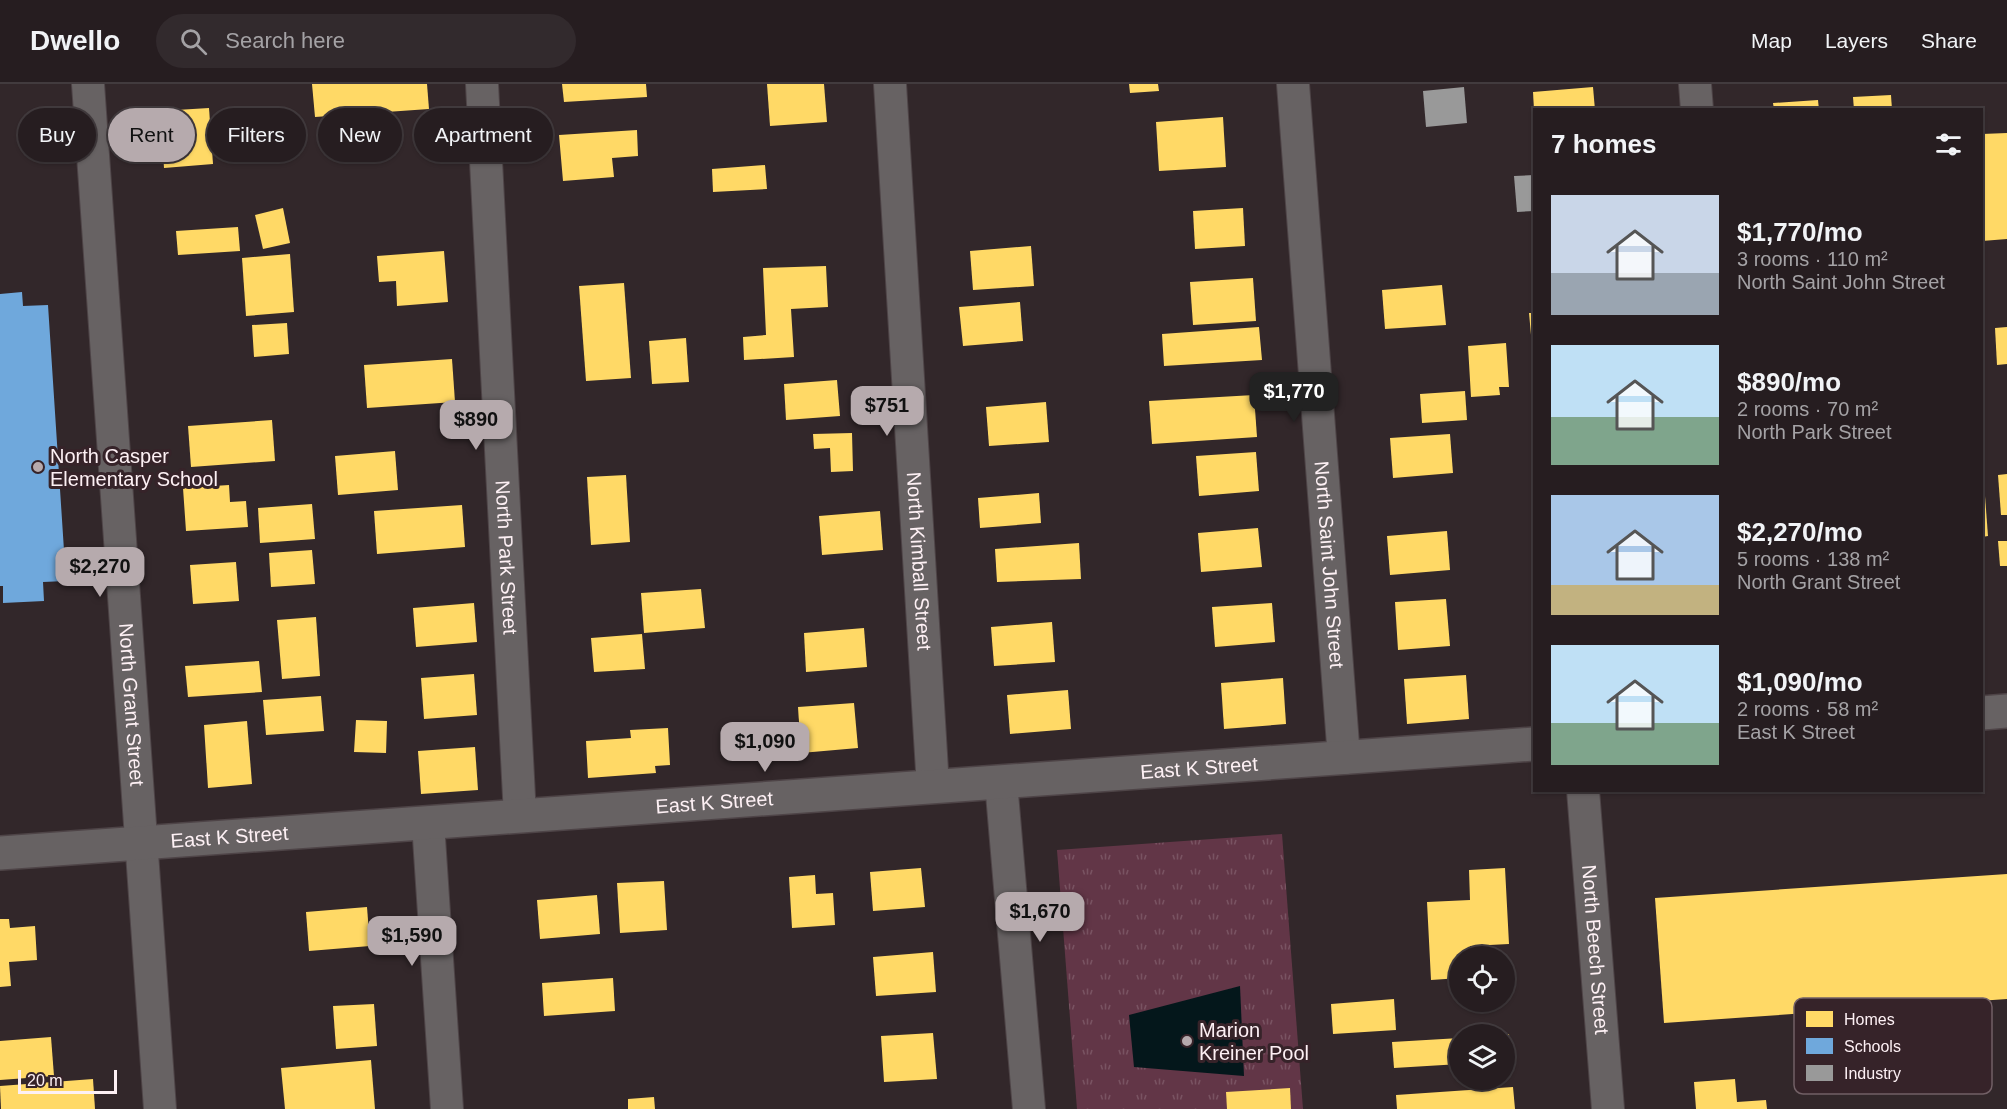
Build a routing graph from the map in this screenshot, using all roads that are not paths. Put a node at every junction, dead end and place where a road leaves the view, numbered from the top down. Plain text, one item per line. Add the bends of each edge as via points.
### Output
1 (88, 84) edge
2 (482, 84) edge
3 (890, 84) edge
4 (1293, 84) edge
5 (1695, 84) edge
6 (1697, 108) edge
7 (2007, 711) edge
8 (1983, 713) edge
9 (1533, 744) edge
10 (1344, 758) junction
11 (1001, 782) junction
12 (933, 787) junction
13 (1583, 792) edge
14 (520, 816) junction
15 (428, 823) junction
16 (142, 843) junction
17 (0, 853) edge
18 (160, 1109) edge
19 (447, 1109) edge
20 (1029, 1109) edge
21 (1608, 1109) edge

1 - 16 street, North Grant Street
2 - 14 street, North Park Street
3 - 12 street, North Kimball Street
4 - 10 street, North Saint John Street
5 - 6 street
7 - 8 street
9 - 10 street, East K Street
10 - 11 street, East K Street
11 - 12 street, East K Street
11 - 20 street
12 - 14 street, East K Street
13 - 21 street, North Beech Street
14 - 15 street, East K Street
15 - 16 street, East K Street
15 - 19 street
16 - 17 street, East K Street
16 - 18 street, North Grant Street

